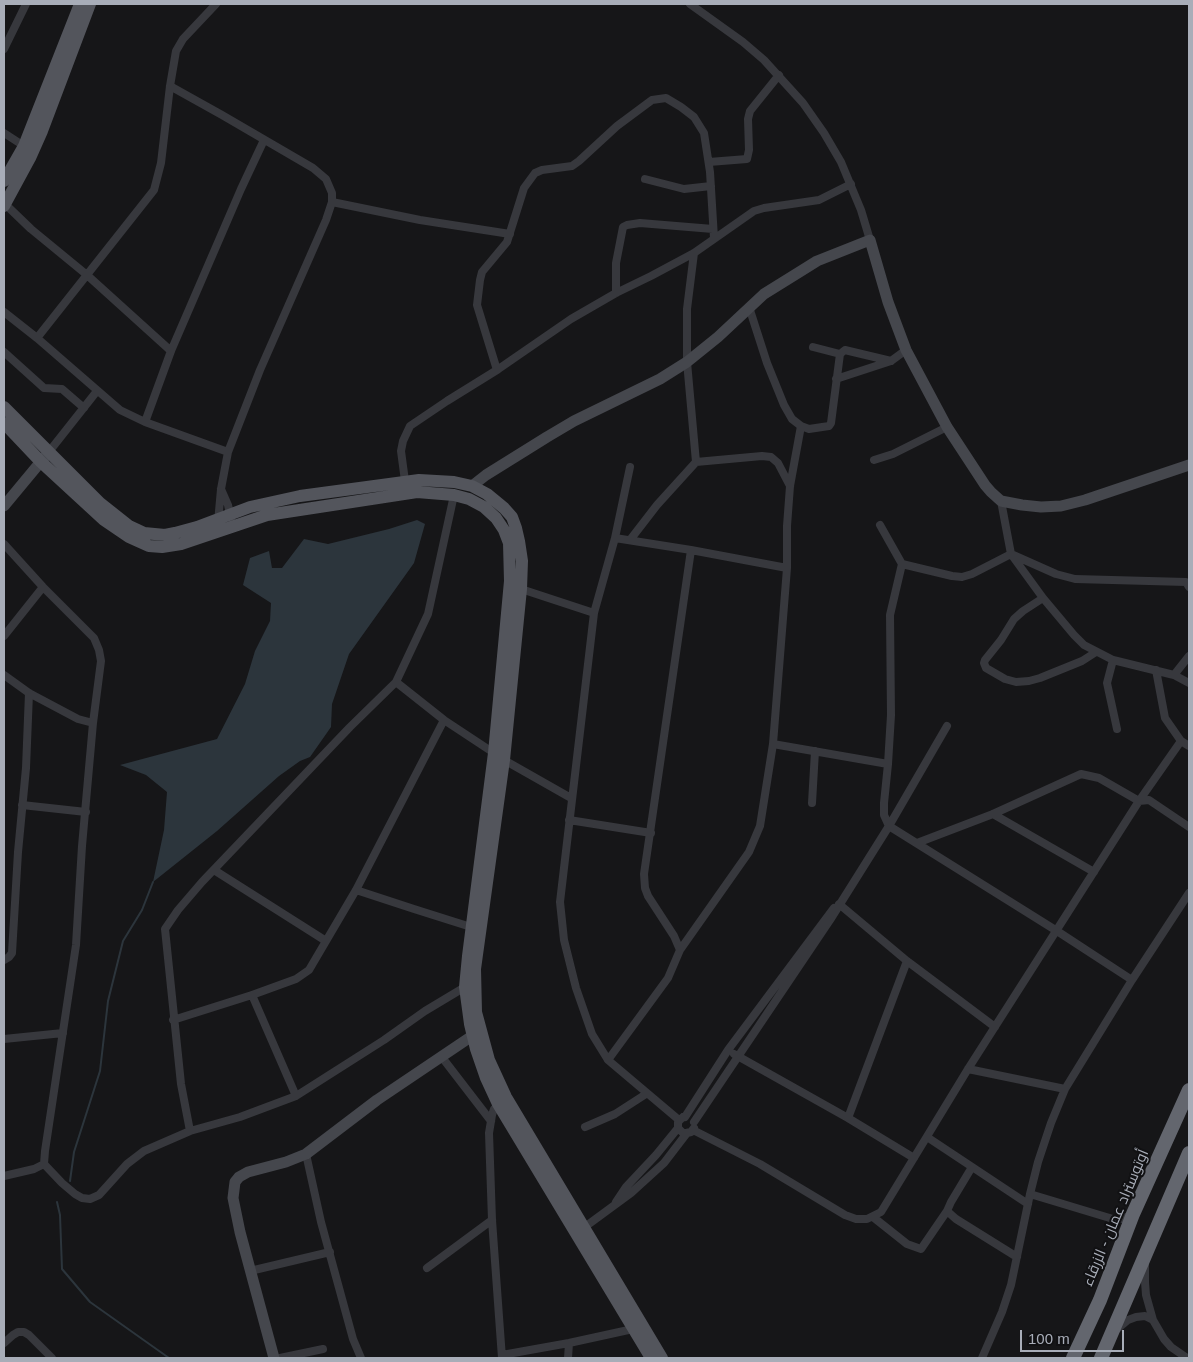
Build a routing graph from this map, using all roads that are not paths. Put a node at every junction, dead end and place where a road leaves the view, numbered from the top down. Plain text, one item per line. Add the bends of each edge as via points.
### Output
1 (26, 4) edge
2 (80, 4) edge
3 (90, 4) edge
4 (216, 4) edge
5 (690, 4) edge
6 (4, 50) edge
7 (779, 75) junction
8 (170, 86) junction
9 (4, 133) edge
10 (264, 140) junction
11 (24, 146) junction
12 (709, 162) junction
13 (644, 179) dead end
14 (4, 181) edge
15 (851, 184) junction
16 (711, 186) junction
17 (332, 202) junction
18 (4, 205) edge
19 (510, 234) junction
20 (714, 234) junction
21 (870, 240) junction
22 (694, 253) junction
23 (87, 275) junction
24 (616, 293) junction
25 (749, 307) junction
26 (4, 314) edge
27 (37, 338) junction
28 (813, 347) dead end
29 (906, 350) junction
30 (171, 351) junction
31 (4, 352) edge
32 (840, 354) junction
33 (891, 361) junction
34 (687, 362) junction
35 (497, 370) junction
36 (836, 379) junction
37 (97, 391) junction
38 (4, 407) edge
39 (84, 408) junction
40 (145, 422) junction
41 (4, 423) edge
42 (800, 426) junction
43 (947, 426) junction
44 (228, 452) junction
45 (44, 457) junction
46 (874, 460) dead end
47 (696, 462) junction
48 (1189, 465) edge
49 (630, 467) dead end
50 (486, 475) junction
51 (405, 481) junction
52 (472, 486) junction
53 (790, 486) junction
54 (221, 489) junction
55 (487, 494) junction
56 (454, 495) junction
57 (5, 501) edge
58 (1001, 501) junction
59 (232, 520) junction
60 (219, 525) junction
61 (880, 525) dead end
62 (615, 538) junction
63 (630, 540) junction
64 (4, 544) edge
65 (691, 550) junction
66 (1011, 554) junction
67 (902, 564) junction
68 (787, 568) junction
69 (43, 587) junction
70 (1189, 587) edge
71 (521, 590) junction
72 (1043, 598) junction
73 (594, 613) junction
74 (513, 615) junction
75 (4, 636) edge
76 (1096, 652) junction
77 (1189, 656) edge
78 (1113, 660) junction
79 (1156, 670) junction
80 (4, 675) edge
81 (1174, 675) junction
82 (396, 682) junction
83 (1189, 683) edge
84 (29, 693) junction
85 (444, 720) junction
86 (93, 723) junction
87 (947, 726) dead end
88 (1117, 728) dead end
89 (1181, 740) junction
90 (773, 744) junction
91 (1189, 746) edge
92 (815, 751) junction
93 (499, 756) junction
94 (888, 764) junction
95 (571, 798) junction
96 (1139, 801) junction
97 (812, 802) dead end
98 (22, 805) junction
99 (86, 812) junction
100 (993, 814) junction
101 (569, 820) junction
102 (889, 826) junction
103 (1189, 828) edge
104 (651, 833) junction
105 (917, 843) junction
106 (214, 870) junction
107 (1094, 872) junction
108 (356, 890) junction
109 (1189, 893) edge
110 (839, 904) junction
111 (470, 927) junction
112 (1057, 931) junction
113 (326, 941) junction
114 (680, 950) junction
115 (4, 960) edge
116 (907, 961) junction
117 (1132, 980) junction
118 (465, 987) junction
119 (252, 995) junction
120 (173, 1020) junction
121 (995, 1027) junction
122 (63, 1032) junction
123 (472, 1036) junction
124 (4, 1039) edge
125 (728, 1050) junction
126 (441, 1056) junction
127 (738, 1056) junction
128 (608, 1060) junction
129 (968, 1069) junction
130 (1065, 1089) junction
131 (1189, 1090) edge
132 (646, 1094) junction
133 (296, 1096) junction
134 (502, 1101) junction
135 (848, 1118) junction
136 (490, 1121) junction
137 (680, 1122) junction
138 (585, 1126) dead end
139 (691, 1128) junction
140 (190, 1131) junction
141 (926, 1137) junction
142 (1189, 1152) edge
143 (306, 1154) junction
144 (914, 1158) junction
145 (44, 1164) junction
146 (972, 1167) junction
147 (4, 1176) edge
148 (1030, 1194) junction
149 (616, 1202) junction
150 (1028, 1204) junction
151 (947, 1211) junction
152 (1133, 1214) junction
153 (873, 1217) junction
154 (1113, 1219) junction
155 (492, 1220) junction
156 (580, 1230) junction
157 (1126, 1233) junction
158 (330, 1252) junction
159 (1017, 1256) junction
160 (1146, 1256) junction
161 (427, 1268) dead end
162 (250, 1271) junction
163 (1153, 1320) junction
164 (633, 1329) junction
165 (1112, 1334) junction
166 (4, 1343) edge
167 (569, 1343) junction
168 (323, 1348) dead end
169 (502, 1357) edge
170 (52, 1358) edge
171 (274, 1358) edge
172 (280, 1358) edge
173 (361, 1358) edge
174 (568, 1358) edge
175 (651, 1358) edge
176 (662, 1358) edge
177 (982, 1358) edge
178 (1073, 1358) edge
179 (1101, 1358) edge
180 (1187, 1358) edge

1 - 6 street
2 - 11 main road
3 - 18 main road via 42,131
4 - 8 street via 178,45
5 - 7 street via 743,42
7 - 12 street via 750,111 748,157
7 - 15 street via 824,133
8 - 10 street
8 - 23 street via 161,163 154,190
9 - 11 street
10 - 17 street via 322,174 330,187
10 - 30 street
11 - 14 main road
12 - 16 street
12 - 19 street via 704,133 694,117 666,98 652,100 572,166 535,173 524,188
13 - 16 street via 684,189
15 - 20 street via 819,200 754,211
15 - 21 street
16 - 20 street
17 - 19 street
17 - 44 street
18 - 23 street
19 - 35 street via 482,272 478,295 481,318
20 - 22 street
20 - 24 street via 640,223 623,227 616,263
21 - 25 street via 817,261
21 - 29 street
22 - 24 street
22 - 34 street via 687,309
23 - 27 street
23 - 30 street
24 - 35 street via 571,319
25 - 34 street
25 - 42 street via 784,405
26 - 27 street
27 - 37 street
28 - 32 street
29 - 33 street
29 - 43 street
30 - 40 street
31 - 39 street via 44,388 62,389
32 - 33 street via 845,350
32 - 36 street
33 - 36 street
34 - 47 street
34 - 50 street via 660,379 567,425
35 - 51 street via 410,426 401,451
36 - 42 street via 829,426 809,429
37 - 39 street
37 - 40 street via 120,410
38 - 45 main road
39 - 45 street
40 - 44 street
41 - 45 main road
42 - 53 street
43 - 46 street via 893,454
43 - 58 street via 985,485
44 - 54 street
45 - 57 street
45 - 60 main road via 110,525 133,540 149,546 171,546 191,541
47 - 53 street via 771,457 778,463
47 - 63 street
48 - 58 street via 1061,506 1022,506
49 - 62 street
50 - 52 street
50 - 55 street
51 - 52 main road via 440,480
51 - 59 main road via 300,496 250,507
52 - 55 main road
53 - 68 street
54 - 59 street
54 - 60 street
55 - 71 main road via 504,508 516,528 522,561
56 - 59 main road via 406,493
56 - 74 main road via 484,507 504,530 509,543
56 - 82 street via 428,614
58 - 66 street
59 - 60 main road
61 - 67 street
62 - 63 street
62 - 73 street
63 - 65 street
64 - 69 street
65 - 68 street
65 - 104 street
66 - 67 street via 962,577
66 - 70 street via 1075,579 1186,582
66 - 72 street
67 - 94 street via 890,615 892,684
68 - 90 street
69 - 75 street
69 - 86 street via 98,644 101,668
71 - 73 street
71 - 74 main road
72 - 76 street via 1074,635
72 - 76 street via 1014,619 985,660 986,668 1004,679 1029,681 1082,661
73 - 95 street
74 - 93 main road
76 - 78 street
77 - 81 street
78 - 79 street
78 - 88 street via 1107,684
79 - 81 street
79 - 89 street via 1166,718
80 - 84 street
81 - 83 street
82 - 85 street
82 - 106 street
84 - 86 street
84 - 98 street
85 - 93 street
85 - 108 street
86 - 99 street
87 - 102 street
89 - 91 street
89 - 96 street
90 - 92 street
90 - 114 street via 760,826 749,852
92 - 94 street
92 - 97 street
93 - 95 street
93 - 111 main road
93 - 134 main road via 474,992 485,1048
94 - 102 street via 884,816
95 - 101 street
96 - 100 street via 1100,778 1081,774
96 - 103 street via 1153,802
96 - 107 street
98 - 99 street
98 - 115 street via 12,953
99 - 122 street via 76,945
100 - 105 street
100 - 107 street
101 - 104 street
101 - 128 street via 560,902 564,940 592,1034
102 - 105 street
102 - 110 street
104 - 114 street via 644,874 645,888
105 - 112 street
106 - 113 street
106 - 120 street via 165,929
107 - 112 street
108 - 111 street
108 - 113 street
109 - 117 street
110 - 116 street
110 - 125 street via 828,914
110 - 127 street
111 - 118 main road
112 - 117 street
112 - 121 street
113 - 119 street via 309,970 296,979
114 - 128 street via 668,978
116 - 121 street
116 - 135 street
117 - 130 street
118 - 123 main road
118 - 133 street
119 - 120 street
119 - 133 street
120 - 140 street
121 - 129 street
122 - 124 street
122 - 145 street
123 - 126 street
123 - 134 main road via 486,1078
125 - 127 street
125 - 137 street
126 - 136 street
126 - 143 street
127 - 135 street
127 - 139 street
128 - 132 street
129 - 130 street
129 - 141 street
130 - 148 street via 1051,1123
131 - 152 highway, أوتوستراد عمان - الزرقاء
132 - 137 street
132 - 138 street via 615,1114
133 - 140 street via 265,1109
134 - 136 street via 494,1109
134 - 156 main road
135 - 144 street
136 - 155 street
137 - 139 street via 683,1133
137 - 139 street via 691,1118
137 - 149 street
139 - 149 street via 664,1163
139 - 153 street via 760,1164 845,1215 868,1220
140 - 145 street via 137,1155 103,1193 90,1199 75,1194
141 - 144 street
141 - 146 street
142 - 160 highway
143 - 158 street
143 - 162 street via 248,1172 235,1182 236,1214
144 - 153 street via 881,1212
145 - 147 street
146 - 150 street
146 - 151 street
148 - 150 street
148 - 154 street
149 - 156 street
150 - 159 street
151 - 153 street via 922,1249 907,1244
151 - 159 street
152 - 154 street
152 - 157 highway, أوتوستراد عمان - الزرقاء
154 - 157 street
155 - 161 street
155 - 169 street
156 - 164 main road
156 - 176 main road
157 - 178 highway, أوتوستراد عمان - الزرقاء
158 - 162 street
158 - 173 street
159 - 177 street via 1002,1312
160 - 163 street via 1145,1282
160 - 165 highway
162 - 171 street
163 - 165 street via 1141,1316 1132,1318
163 - 180 street via 1171,1347
164 - 167 street
164 - 175 main road
165 - 179 highway
166 - 170 street via 18,1332 24,1332
167 - 169 street
167 - 174 street
168 - 172 street

